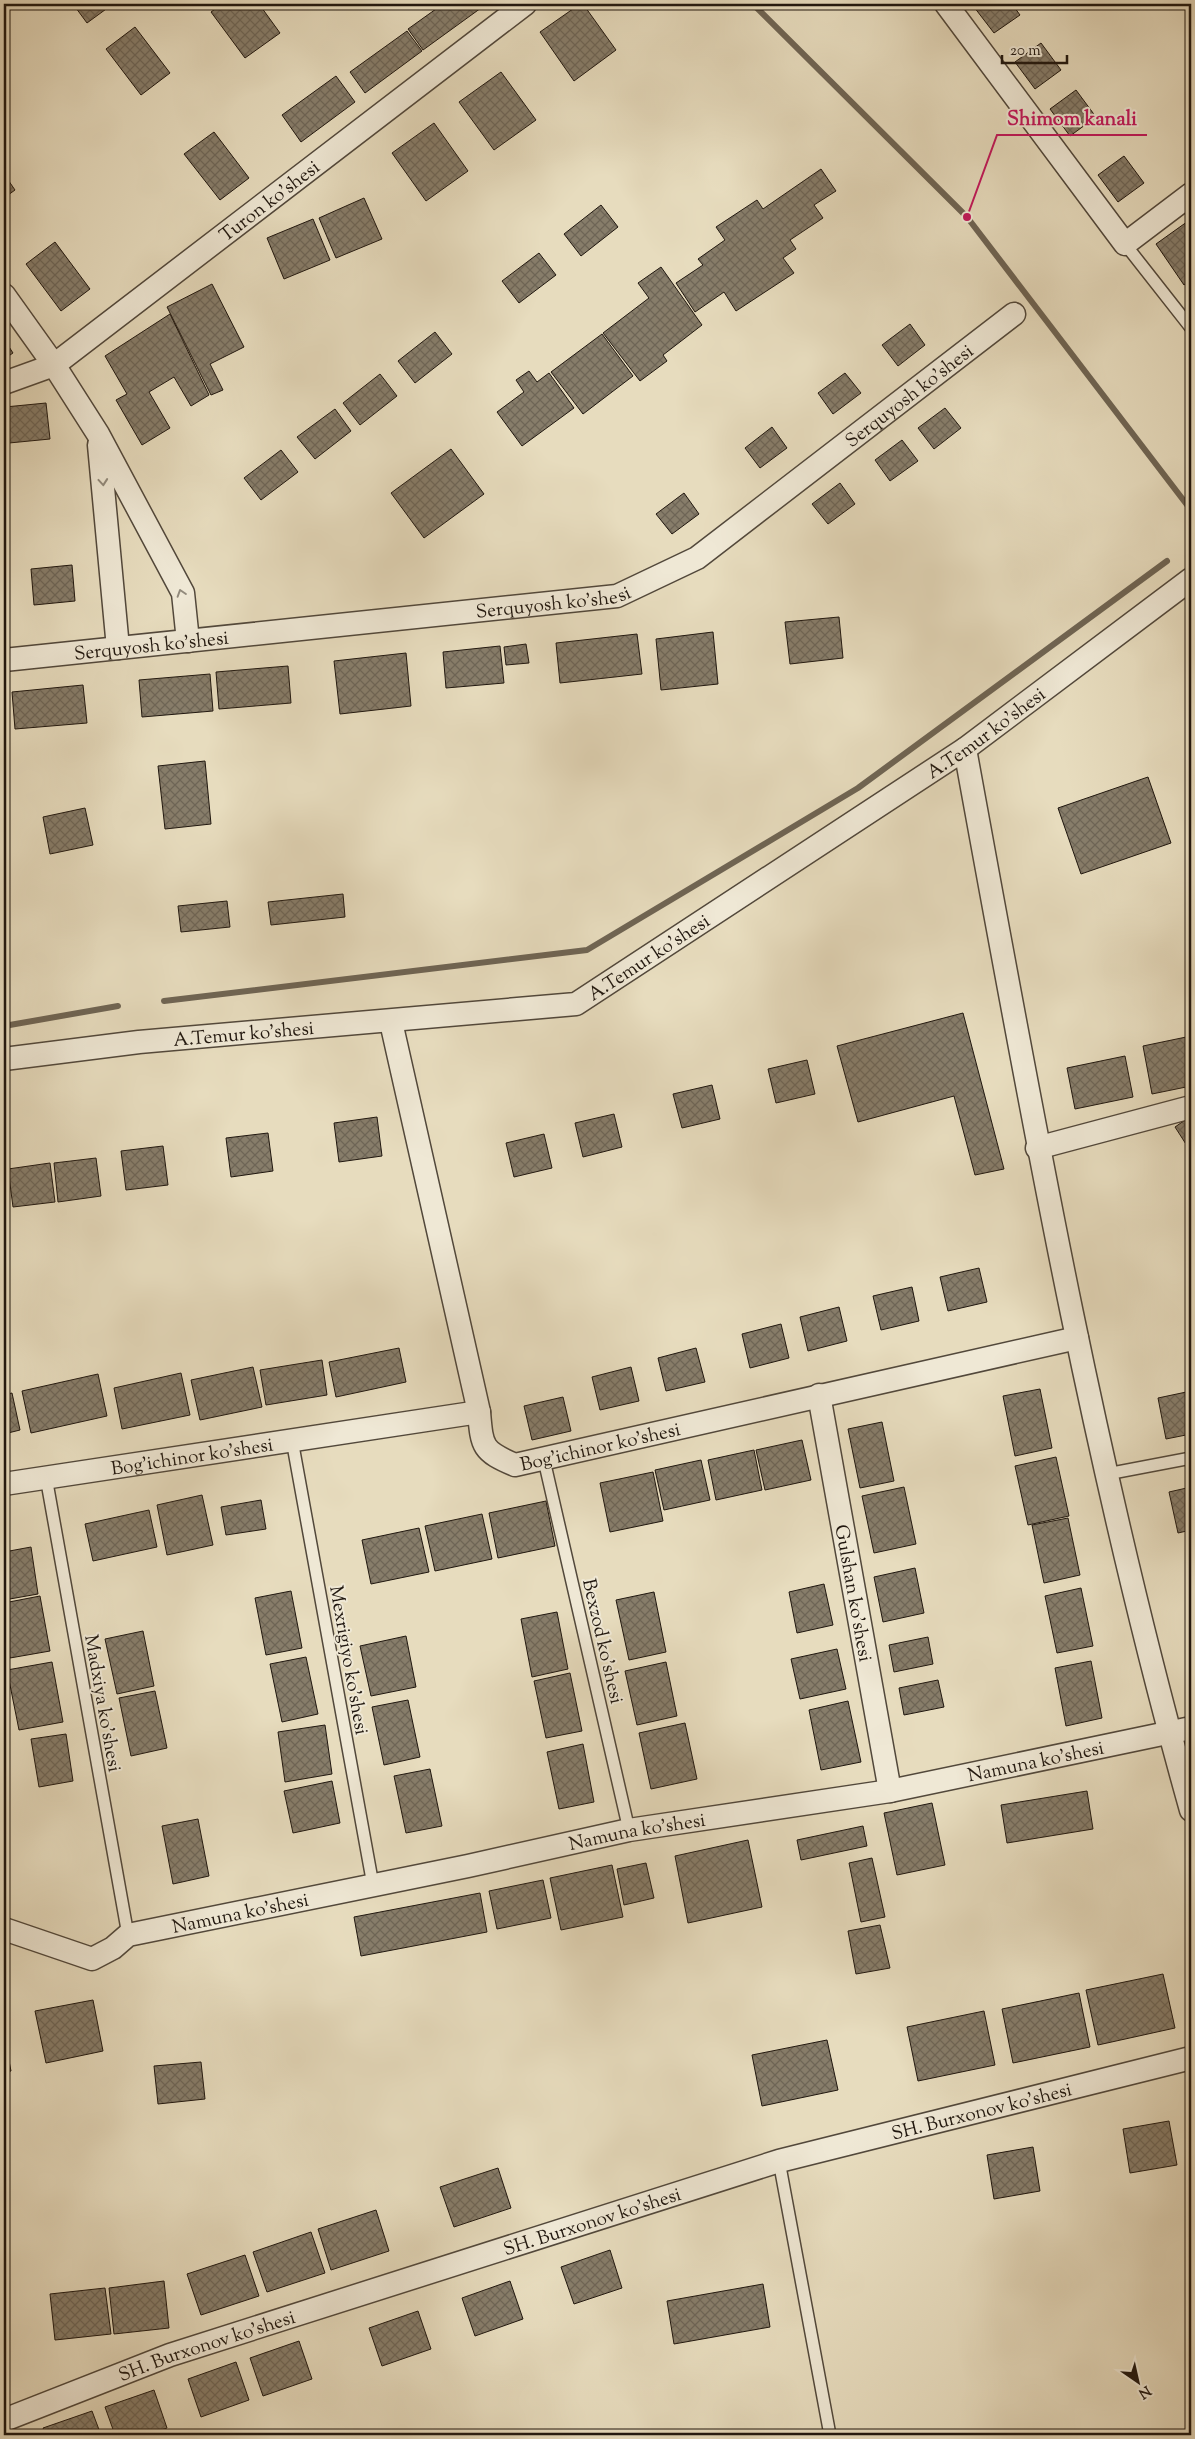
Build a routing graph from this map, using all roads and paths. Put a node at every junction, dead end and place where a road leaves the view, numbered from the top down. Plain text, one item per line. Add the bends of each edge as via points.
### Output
1 (525, 4) edge
2 (946, 4) edge
3 (1191, 194) edge
4 (1125, 244) junction
5 (4, 295) edge
6 (1014, 314) dead end
7 (1191, 328) edge
8 (54, 365) junction
9 (4, 383) edge
10 (98, 434) junction
11 (1191, 579) edge
12 (188, 641) junction
13 (118, 648) junction
14 (4, 660) edge
15 (965, 749) junction
16 (392, 1022) junction
17 (4, 1059) edge
18 (1191, 1107) edge
19 (1038, 1148) junction
20 (1077, 1338) junction
21 (819, 1395) junction
22 (479, 1412) junction
23 (292, 1440) junction
24 (1191, 1458) edge
25 (544, 1460) junction
26 (1107, 1474) junction
27 (46, 1477) junction
28 (4, 1484) edge
29 (1191, 1728) edge
30 (1169, 1733) junction
31 (890, 1791) junction
32 (1191, 1810) edge
33 (629, 1830) junction
34 (373, 1885) junction
35 (4, 1929) edge
36 (128, 1935) junction
37 (1191, 2058) edge
38 (778, 2161) junction
39 (4, 2420) edge
40 (830, 2435) edge

1 - 8 street, Turon ko'shesi
2 - 4 street
3 - 4 street
4 - 7 lane
5 - 8 street
6 - 12 street, Serquyosh ko'shesi via 696,558 617,596
8 - 9 street, Turon ko'shesi
8 - 10 street
12 -> 10 street via 183,593
10 -> 13 street
11 - 15 street, A.Temur ko'shesi
12 - 13 street, Serquyosh ko'shesi
13 - 14 street, Serquyosh ko'shesi
15 - 16 street, A.Temur ko'shesi via 576,1004
15 - 19 street
16 - 17 street, A.Temur ko'shesi via 139,1042
16 - 22 street
18 - 19 street
19 - 20 street
20 - 21 street, Bog'ichinor ko'shesi
20 - 26 street
21 - 25 street, Bog'ichinor ko'shesi
21 - 31 street, Gulshan ko'shesi
22 - 23 street, Bog'ichinor ko'shesi
22 - 25 street, Bog'ichinor ko'shesi via 481,1441 493,1455 515,1465
23 - 27 street, Bog'ichinor ko'shesi
23 - 34 lane, Mexrigiyo ko'shesi
24 - 26 lane
25 - 33 lane, Bexzod ko'shesi
26 - 30 street
27 - 28 street, Bog'ichinor ko'shesi
27 - 36 lane, Madxiya ko'shesi
29 - 30 street, Namuna ko'shesi
30 - 31 street, Namuna ko'shesi
30 - 32 street
31 - 33 street, Namuna ko'shesi
33 - 34 street, Namuna ko'shesi
34 - 36 street, Namuna ko'shesi
35 - 36 street, Namuna ko'shesi via 92,1959
37 - 38 street, SH. Burxonov ko'shesi
38 - 39 street, SH. Burxonov ko'shesi via 170,2355
38 - 40 lane

